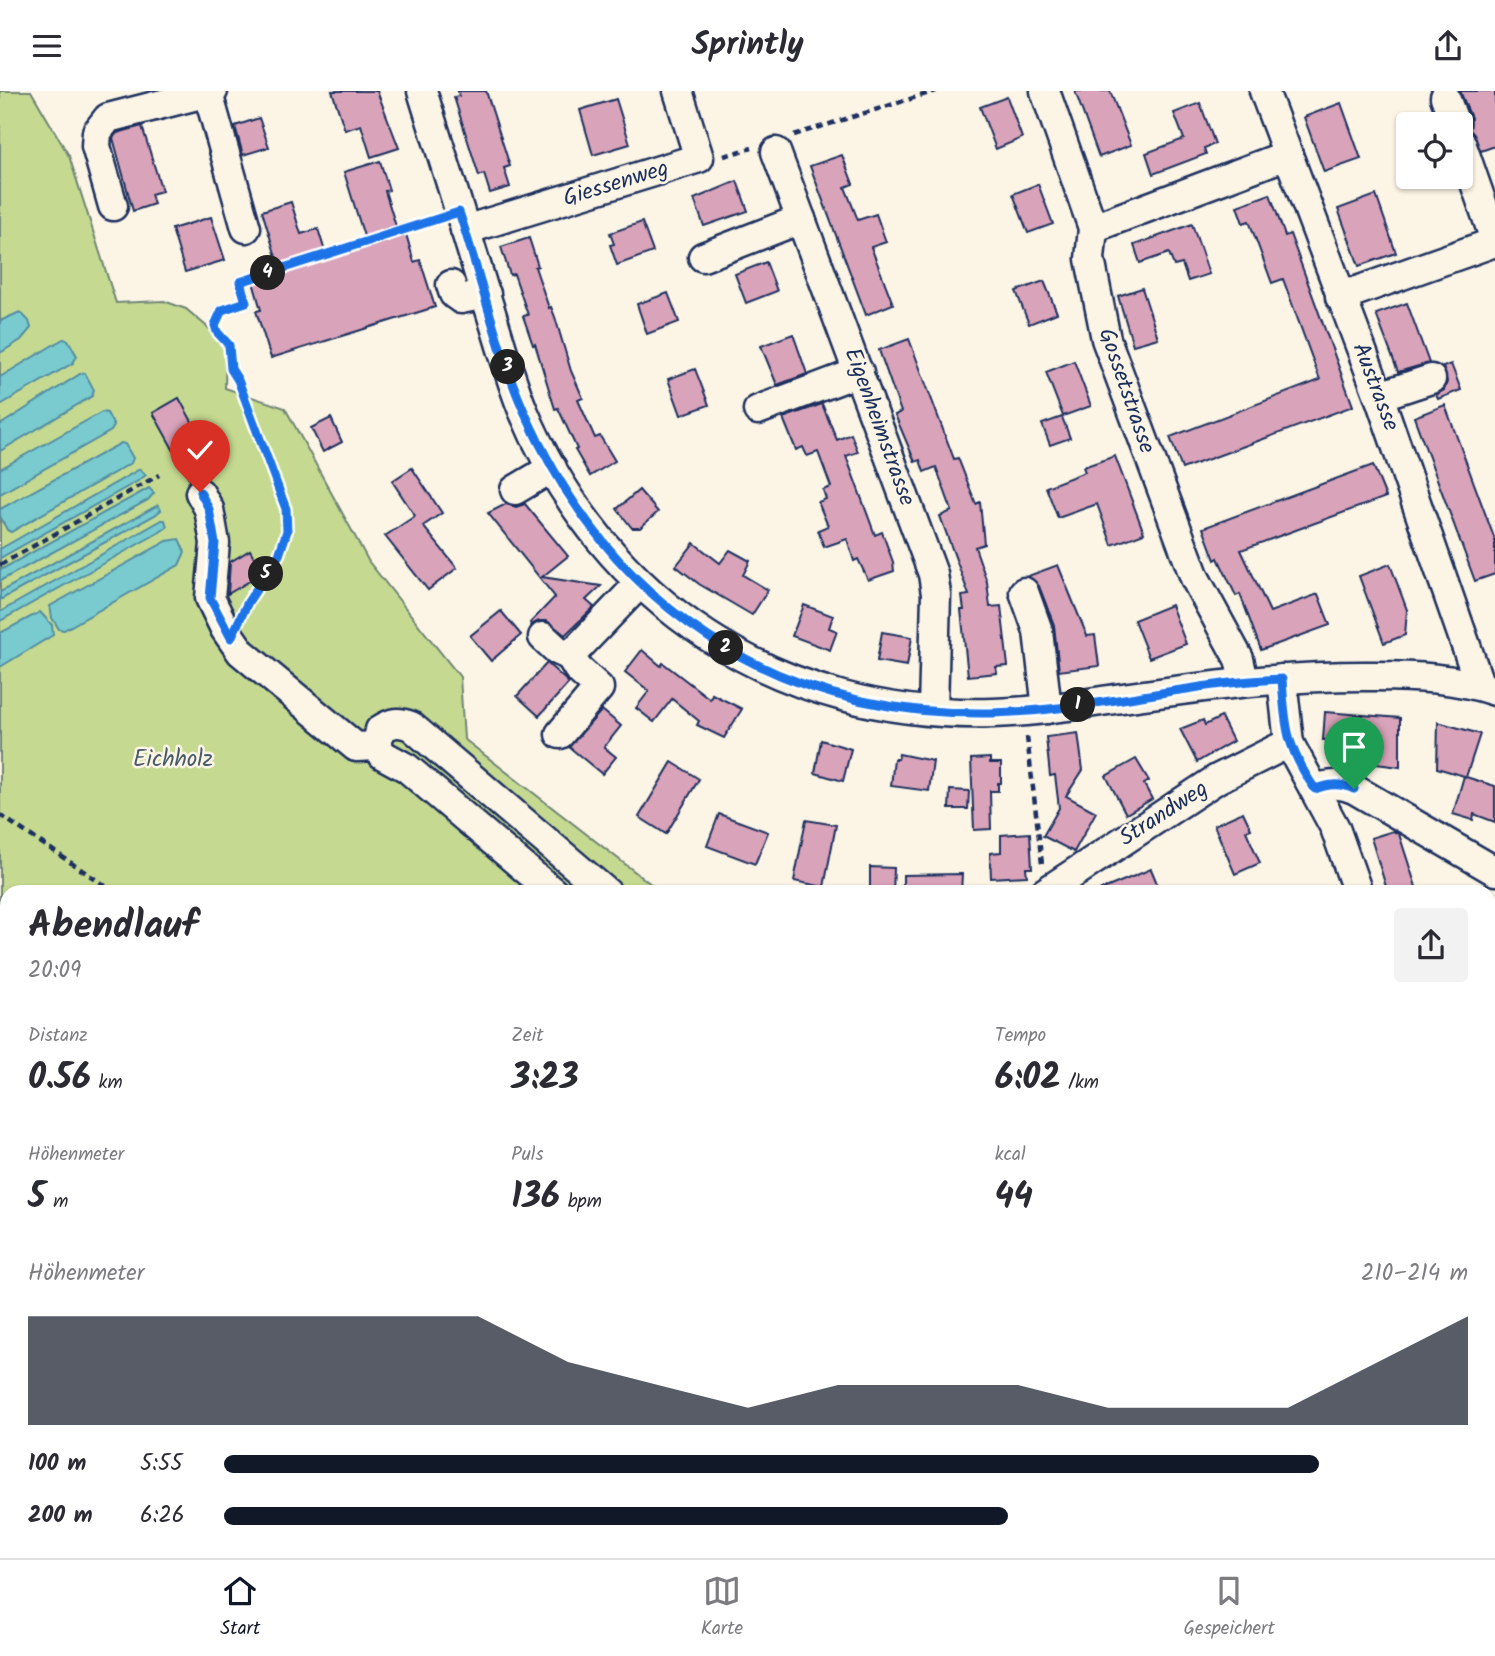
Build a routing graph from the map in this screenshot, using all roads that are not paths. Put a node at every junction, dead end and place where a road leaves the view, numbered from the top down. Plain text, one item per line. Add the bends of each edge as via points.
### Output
1 (422, 91) edge
2 (678, 91) edge
3 (1045, 91) edge
4 (1265, 91) edge
5 (210, 92) edge
6 (1445, 97) dead end
7 (1451, 112) edge
8 (774, 145) road end
9 (1287, 155) junction
10 (1473, 178) edge
11 (113, 206) dead end
12 (801, 219) junction
13 (462, 221) junction
14 (246, 228) dead end
15 (1093, 228) junction
16 (1495, 241) edge
17 (703, 257) dead end
18 (451, 285) dead end
19 (486, 294) junction
20 (1340, 297) junction
21 (859, 372) junction
22 (1431, 379) dead end
23 (1379, 396) junction
24 (758, 410) dead end
25 (552, 468) junction
26 (515, 489) dead end
27 (200, 492) dead end
28 (639, 584) junction
29 (1024, 592) dead end
30 (543, 637) dead end
31 (570, 656) junction
32 (1282, 679) junction
33 (1244, 681) junction
34 (1487, 689) edge
35 (1036, 710) junction
36 (933, 711) junction
37 (560, 734) dead end
38 (1289, 743) junction
39 (377, 747) junction
40 (1315, 789) junction
41 (1495, 871) edge
42 (545, 885) edge
43 (598, 885) edge
44 (1056, 885) edge
45 (1355, 885) edge

1 - 13 street
2 - 13 street, Giessenweg via 699,158
3 - 15 street, Gossetstrasse
4 - 9 street, Austrasse
5 - 11 street via 108,118 97,132 96,146
5 - 14 street
6 - 7 street
8 - 12 street, Eigenheimstrasse
9 - 15 street
9 - 20 street, Austrasse
10 - 16 street
12 - 17 street
12 - 21 street, Eigenheimstrasse
13 - 19 street
15 - 33 street, Gossetstrasse via 1090,258 1106,339 1195,578 1239,659
16 - 20 street
18 - 19 street via 461,299
19 - 25 street via 522,407
20 - 23 street, Austrasse
21 - 24 street
21 - 36 street, Eigenheimstrasse via 935,583
22 - 23 street
23 - 34 street, Austrasse
25 - 26 street
25 - 28 street via 596,535
27 - 39 street via 209,509 215,543 210,598 231,638 241,652 356,747
28 - 31 street
28 - 36 street via 745,660 861,700
29 - 35 street via 1038,631
30 - 31 street
31 - 37 street via 599,688
32 - 33 street
32 - 34 street via 1404,676
32 - 38 street
33 - 35 street
35 - 36 street
38 - 40 street
38 - 44 street, Strandweg via 1217,779
39 - 42 street
39 - 43 street via 380,730 391,723 411,726
40 - 41 street via 1328,784 1354,789
40 - 45 street

